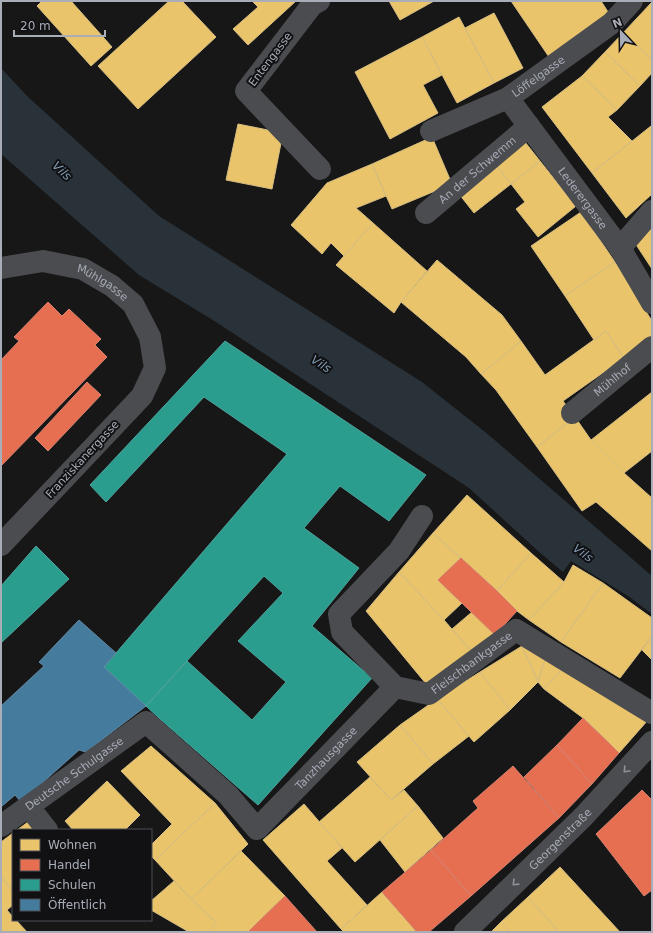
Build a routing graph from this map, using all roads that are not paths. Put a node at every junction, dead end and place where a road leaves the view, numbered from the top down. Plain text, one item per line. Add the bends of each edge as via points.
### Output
1 (319, 1) edge
2 (632, 1) edge
3 (508, 98) junction
4 (529, 126) junction
5 (431, 131) dead end
6 (320, 169) dead end
7 (652, 211) edge
8 (426, 213) dead end
9 (620, 248) junction
10 (1, 268) edge
11 (652, 303) edge
12 (652, 347) edge
13 (155, 368) joint
14 (572, 413) dead end
15 (422, 516) dead end
16 (1, 545) edge
17 (396, 687) junction
18 (652, 713) edge
19 (146, 722) joint
20 (652, 742) edge
21 (28, 807) junction
22 (1, 826) edge
23 (46, 829) edge
24 (465, 932) edge

1 - 6 street, Entengasse via 312,5 246,91
2 - 3 street, Löffelgasse via 612,23
3 - 4 street, Lederergasse
3 - 5 street, Löffelgasse
4 - 8 street, An der Schwemm
4 - 9 street, Lederergasse
7 - 9 street
9 - 11 street, Lederergasse
10 - 13 street, Mühlgasse via 43,261 83,269 112,286 133,304 150,337
12 - 14 street, Mühlhof
13 - 16 street, Franziskanergasse via 142,396
15 - 17 street via 399,551 339,614 342,632
17 - 18 street, Fleischbankgasse via 428,694 516,630
17 - 19 street, Tanzhausgasse via 257,829 228,795
19 - 21 street, Deutsche Schulgasse
20 -> 24 street, Georgenstraße via 583,817
21 - 22 street, Deutsche Schulgasse
21 - 23 street

